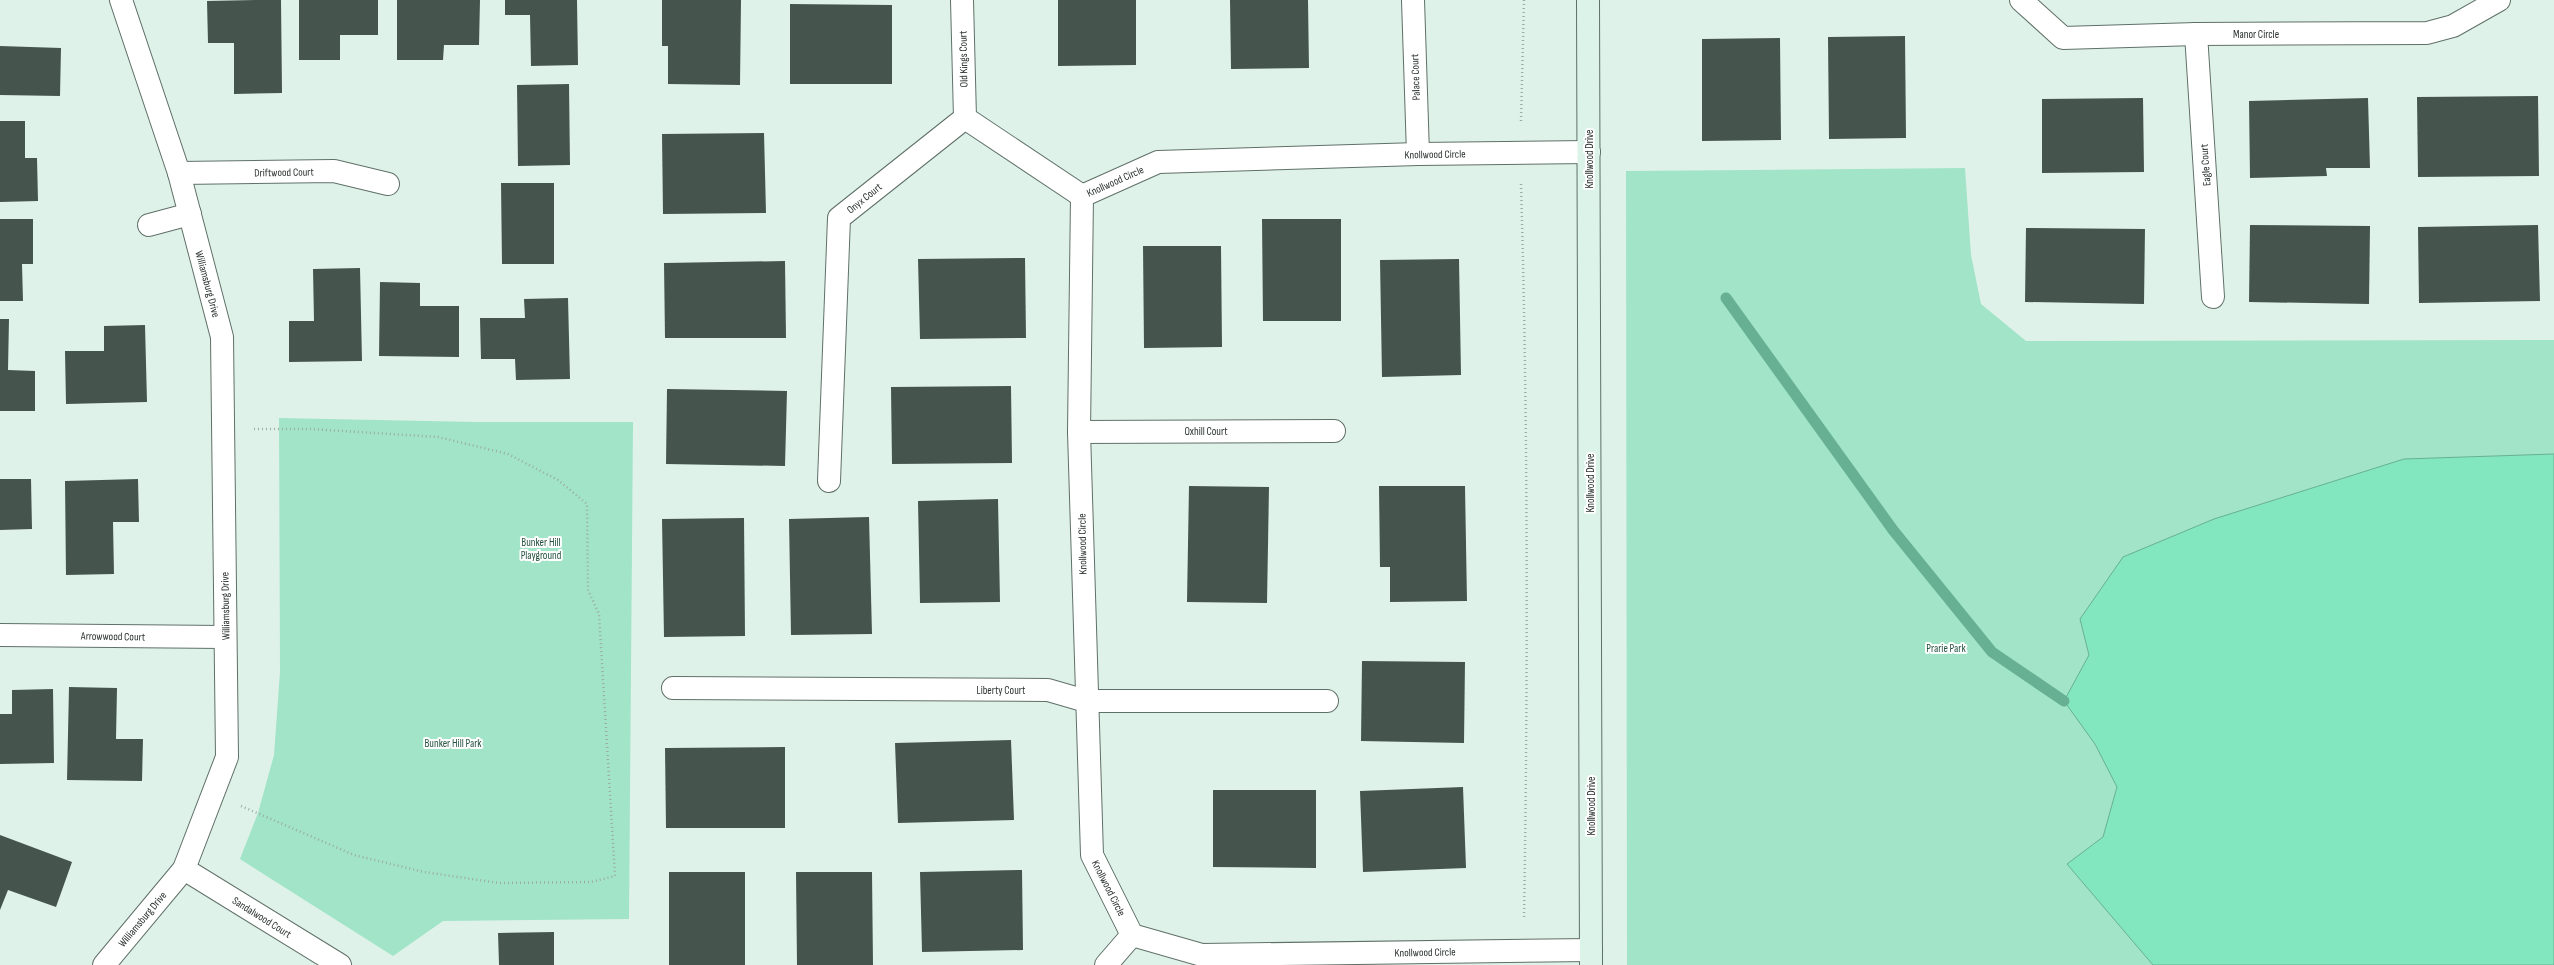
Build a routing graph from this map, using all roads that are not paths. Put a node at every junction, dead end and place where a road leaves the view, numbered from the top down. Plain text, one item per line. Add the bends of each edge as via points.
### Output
1 (121, 0) edge
2 (962, 0) edge
3 (1413, 0) edge
4 (1588, 0) edge
5 (2021, 0) edge
6 (2498, 0) edge
7 (2196, 34) junction
8 (965, 118) junction
9 (1589, 152) junction
10 (1418, 154) junction
11 (179, 173) junction
12 (388, 184) dead end
13 (1082, 196) junction
14 (190, 214) junction
15 (149, 225) dead end
16 (2213, 297) dead end
17 (1334, 431) dead end
18 (1079, 432) junction
19 (829, 481) dead end
20 (0, 635) edge
21 (225, 637) junction
22 (673, 688) dead end
23 (1086, 701) junction
24 (1327, 701) dead end
25 (184, 869) junction
26 (1132, 935) junction
27 (1591, 958) edge
28 (104, 965) edge
29 (340, 965) edge
30 (1106, 965) edge

1 - 11 street, Williamsburg Drive
2 - 8 street, Old Kings Court
3 - 10 street, Palace Court
4 - 9 street, Knollwood Drive
5 - 7 street, Manor Circle via 2063,38
6 - 7 street, Manor Circle via 2453,26 2426,33
7 - 16 street, Eagle Court
8 - 13 street
8 - 19 street, Onyx Court via 839,218
9 - 10 street, Knollwood Circle
9 - 27 street, Knollwood Drive
10 - 13 street, Knollwood Circle via 1158,162
11 - 12 street, Driftwood Court via 334,171
11 - 14 street, Williamsburg Drive
13 - 18 street, Knollwood Circle
14 - 15 street
14 - 21 street, Williamsburg Drive via 222,337
17 - 18 street, Oxhill Court
18 - 23 street, Knollwood Circle
20 - 21 street, Arrowwood Court
21 - 25 street, Williamsburg Drive via 227,757
22 - 23 street, Liberty Court via 1048,690
23 - 24 street, Liberty Court
23 - 26 street, Knollwood Circle via 1092,855
25 - 28 street, Williamsburg Drive
25 - 29 street, Sandalwood Court
26 - 27 street, Knollwood Circle via 1202,955
26 - 30 street

